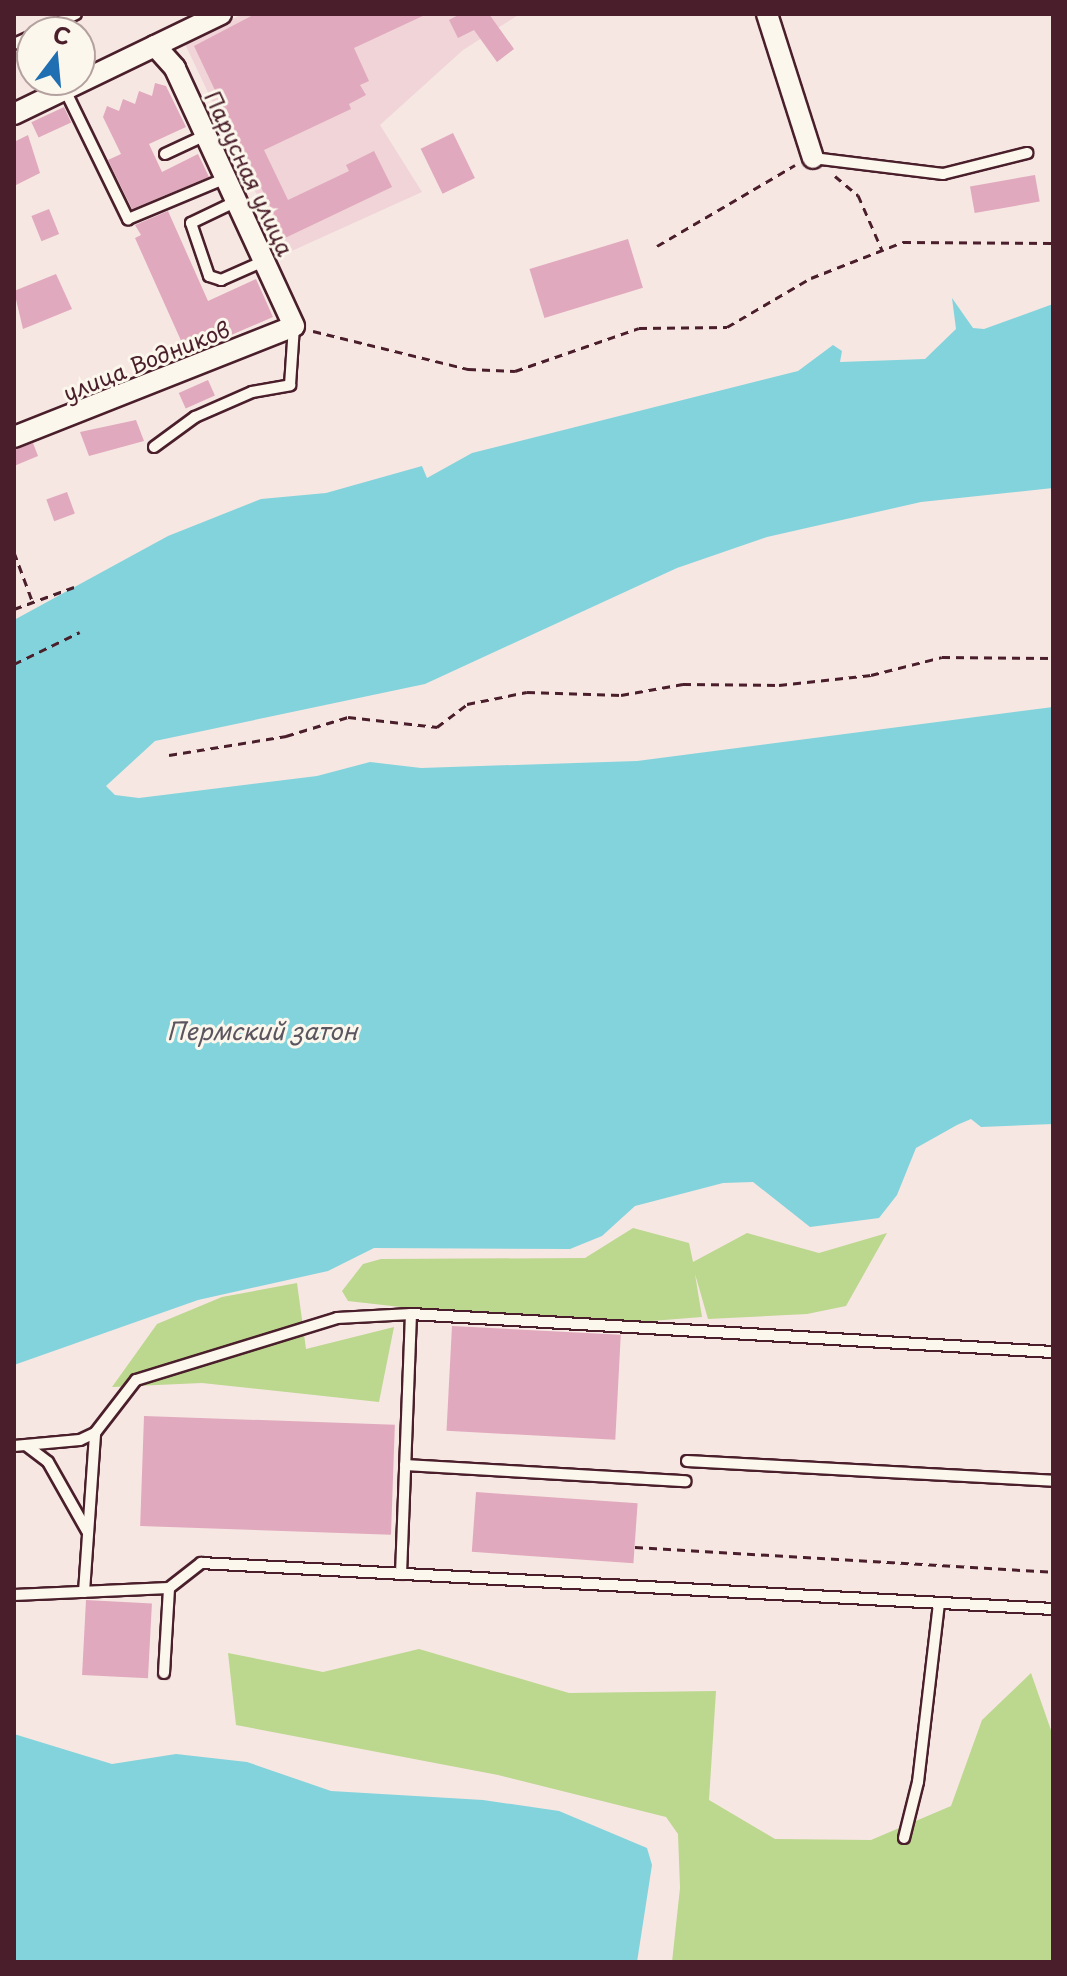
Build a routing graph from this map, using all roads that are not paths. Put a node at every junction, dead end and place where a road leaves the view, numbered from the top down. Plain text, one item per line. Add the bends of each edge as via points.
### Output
1 (767, 14) edge
2 (212, 16) edge
3 (183, 32) junction
4 (155, 46) junction
5 (175, 68) junction
6 (96, 75) edge
7 (52, 96) edge
8 (68, 96) edge
9 (14, 114) edge
10 (206, 135) junction
11 (1027, 153) dead end
12 (165, 154) dead end
13 (813, 158) joint
14 (226, 178) junction
15 (237, 201) junction
16 (264, 261) junction
17 (294, 326) junction
18 (14, 437) edge
19 (154, 447) dead end
20 (411, 1314) junction
21 (1053, 1352) edge
22 (95, 1433) junction
23 (14, 1446) edge
24 (27, 1446) junction
25 (687, 1461) dead end
26 (405, 1465) junction
27 (686, 1481) dead end
28 (1053, 1481) edge
29 (87, 1531) junction
30 (401, 1574) junction
31 (169, 1588) junction
32 (84, 1592) junction
33 (14, 1595) edge
34 (939, 1603) junction
35 (1053, 1609) edge
36 (164, 1673) dead end
37 (904, 1838) dead end

1 - 13 street
2 - 3 street
3 - 4 street
3 - 5 lane
4 - 5 street, Парусная улица
4 - 6 street
5 - 10 street, Парусная улица
7 - 9 street
8 - 14 lane via 128,219
10 - 12 lane
10 - 14 street, Парусная улица
11 - 13 lane via 943,174
14 - 15 street, Парусная улица
15 - 16 street, Парусная улица
15 - 16 lane via 191,223 209,276 221,280
16 - 17 street, Парусная улица
17 - 18 street, улица Водников
17 - 19 lane via 290,385 263,389 195,417
20 - 21 lane
20 - 22 lane via 337,1318 164,1368 136,1380
20 - 26 lane
22 - 24 lane
22 - 29 lane
23 - 24 lane
24 - 29 lane via 48,1462
25 - 28 lane
26 - 27 lane
26 - 30 lane
29 - 32 lane
30 - 31 lane via 201,1563
30 - 34 lane
31 - 32 lane
31 - 36 lane
32 - 33 lane
34 - 35 lane
34 - 37 lane via 918,1782

